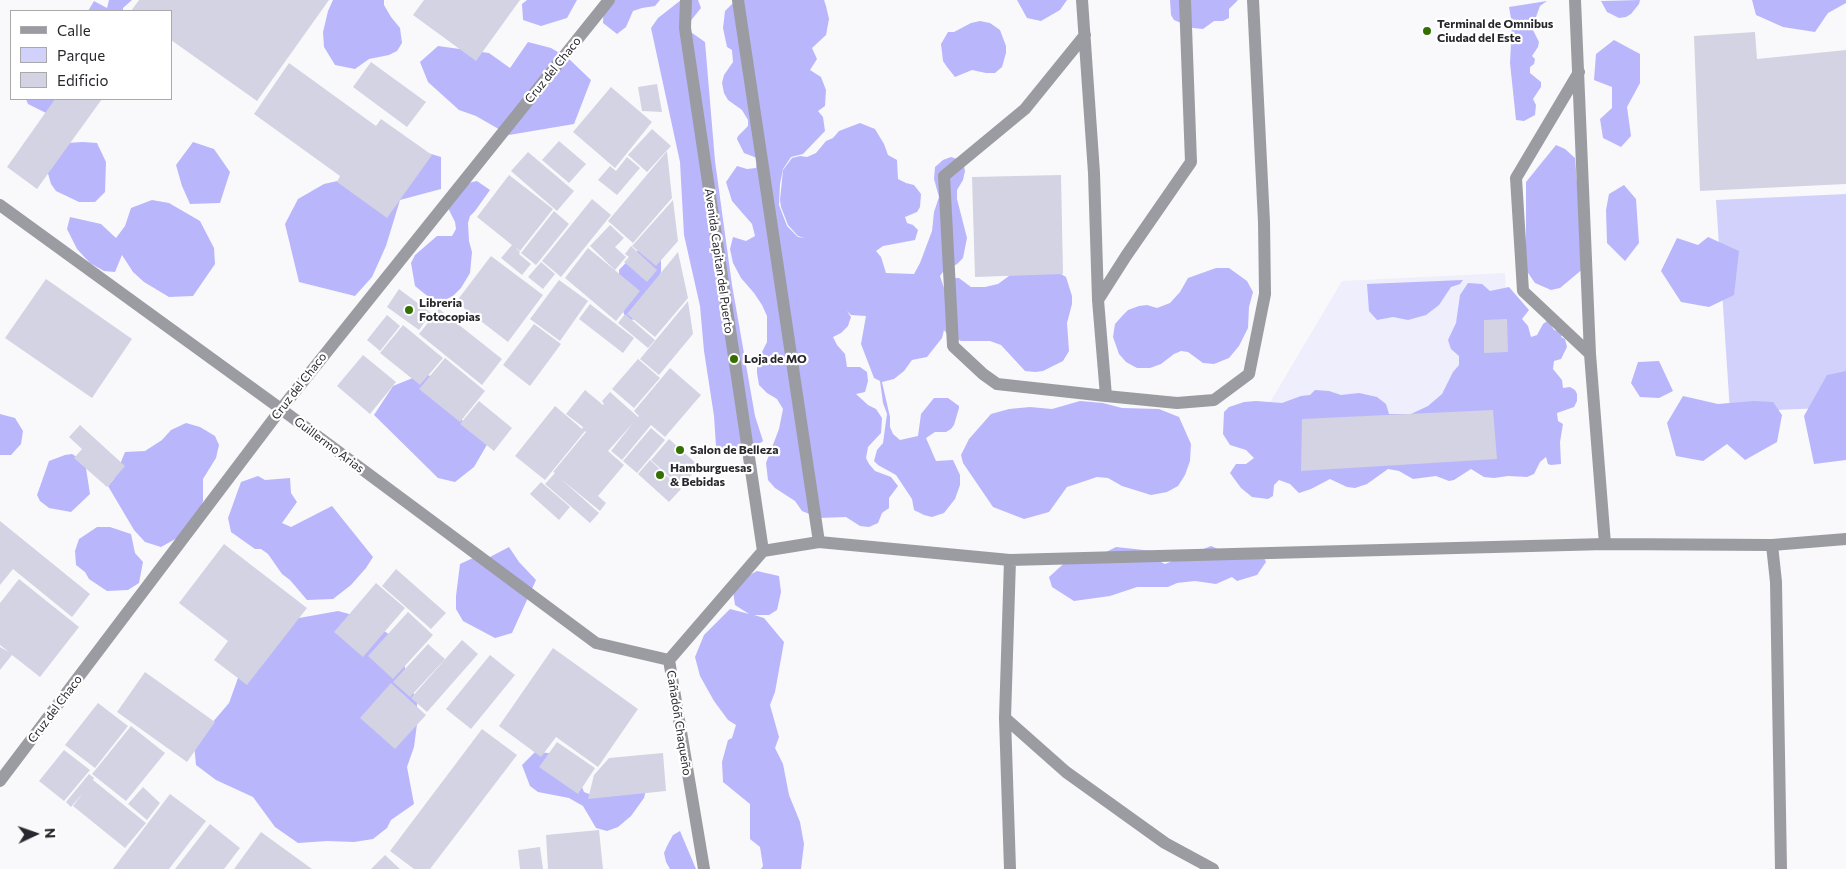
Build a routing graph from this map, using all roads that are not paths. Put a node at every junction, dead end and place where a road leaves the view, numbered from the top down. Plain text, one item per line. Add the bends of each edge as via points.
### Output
1 (610, 0) edge
2 (686, 0) edge
3 (738, 0) edge
4 (1082, 0) edge
5 (1185, 0) edge
6 (1253, 0) edge
7 (1575, 0) edge
8 (1084, 35) junction
9 (1579, 72) junction
10 (0, 205) edge
11 (1098, 300) junction
12 (1590, 354) junction
13 (1106, 396) junction
14 (281, 409) junction
15 (1846, 539) edge
16 (819, 542) junction
17 (1605, 544) junction
18 (1772, 545) junction
19 (763, 551) junction
20 (1010, 560) junction
21 (669, 660) junction
22 (1005, 718) junction
23 (0, 781) edge
24 (704, 869) edge
25 (1010, 869) edge
26 (1213, 869) edge
27 (1781, 869) edge

1 - 14 street, Cruz del Chaco
2 - 19 street, Avenida Capitan del Puerto via 684,28
3 - 16 street
4 - 8 street
5 - 11 street via 1191,162
6 - 13 street via 1265,294 1249,374 1214,400 1177,403
7 - 9 street
8 - 11 street via 1094,173
8 - 13 street via 1026,109 944,176 952,346 998,384
9 - 12 street
9 - 12 street via 1516,178 1523,291
10 - 14 street, Guillermo Arias
11 - 13 street
12 - 17 street
14 - 21 street, Guillermo Arias via 596,643
14 - 23 street, Cruz del Chaco
15 - 18 street
16 - 19 street
16 - 20 street
17 - 18 street
17 - 20 street
18 - 27 street via 1776,582
19 - 21 street, Cañadóñ Chaqueño
20 - 22 street
21 - 24 street, Cañadóñ Chaqueño
22 - 25 street
22 - 26 street via 1066,772 1164,842

